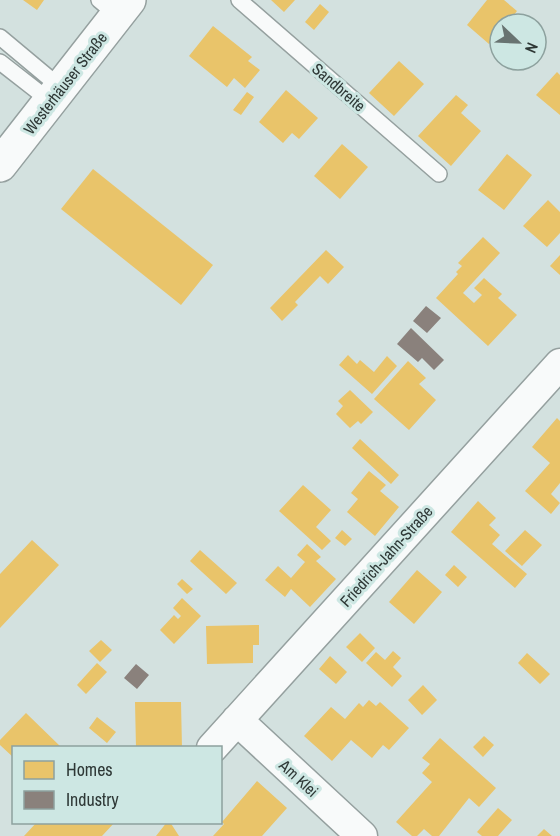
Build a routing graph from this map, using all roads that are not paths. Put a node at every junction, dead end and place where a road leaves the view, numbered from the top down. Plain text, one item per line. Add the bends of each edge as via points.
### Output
1 (239, 0) edge
2 (115, 5) edge
3 (0, 37) edge
4 (0, 62) edge
5 (55, 94) junction
6 (0, 165) edge
7 (439, 174) dead end
8 (560, 364) edge
9 (237, 720) junction
10 (213, 746) edge
11 (362, 836) edge

1 - 7 lane, Sandbreite
2 - 5 main road, Westerhäuser Straße
3 - 5 lane
4 - 5 lane
5 - 6 main road, Westerhäuser Straße
8 - 9 street, Friedrich-Jahn-Straße
9 - 10 street, Friedrich-Jahn-Straße
9 - 11 street, Am Klei

